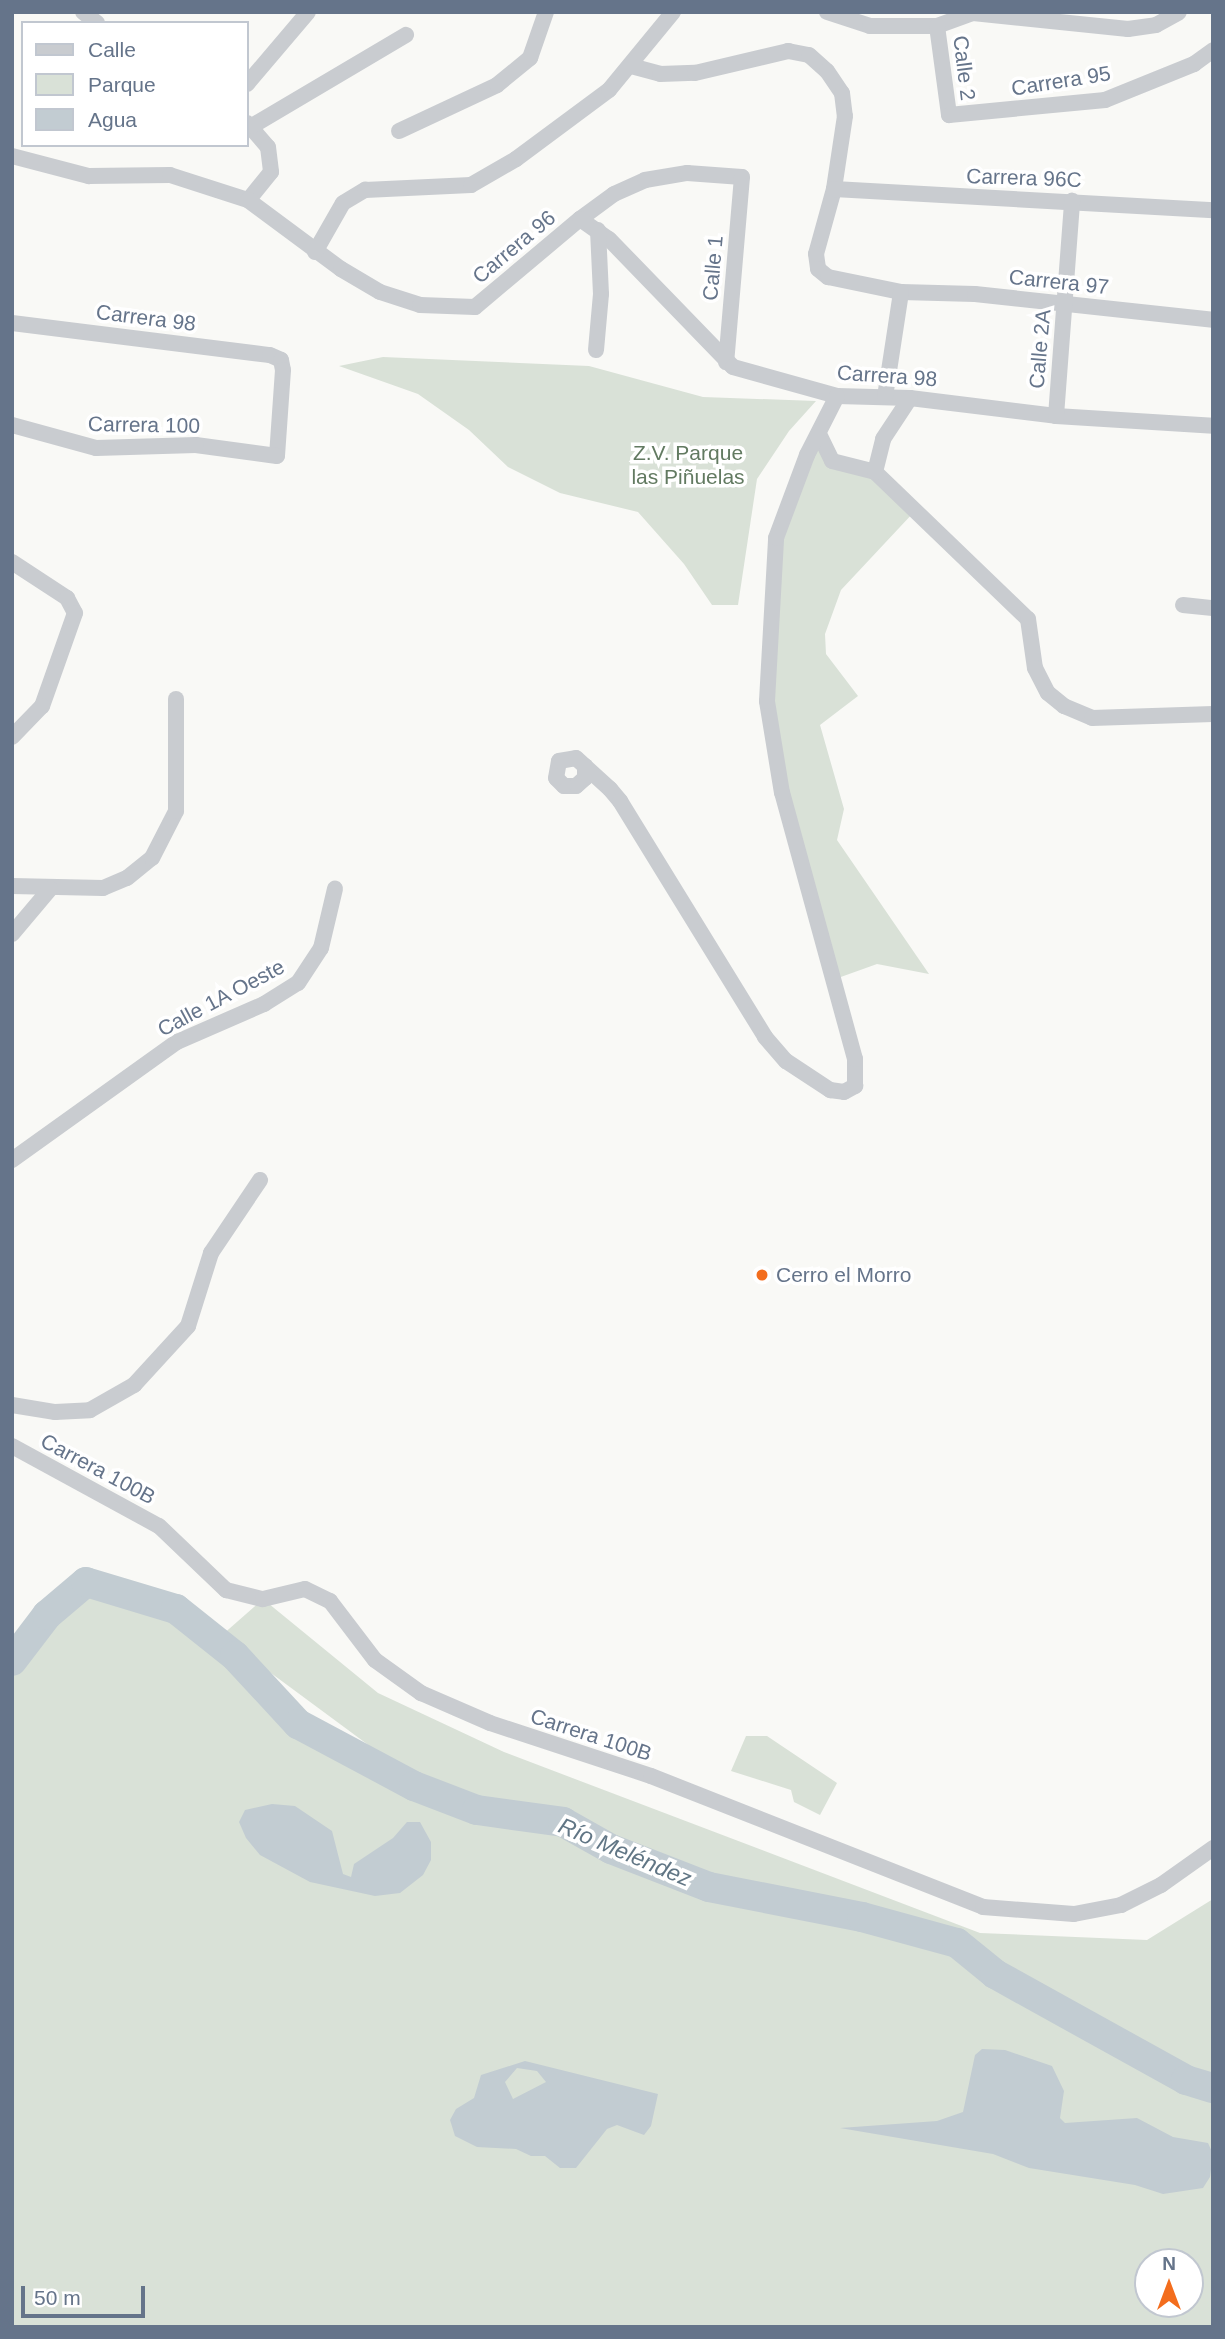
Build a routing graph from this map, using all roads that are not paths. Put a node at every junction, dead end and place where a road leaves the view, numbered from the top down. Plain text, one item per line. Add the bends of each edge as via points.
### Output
1 (308, 12) edge
2 (546, 12) edge
3 (673, 12) edge
4 (827, 12) edge
5 (949, 12) edge
6 (1179, 12) edge
7 (937, 26) junction
8 (406, 35) dead end
9 (1213, 50) edge
10 (631, 66) junction
11 (248, 84) edge
12 (948, 115) joint
13 (249, 124) edge
14 (399, 131) dead end
15 (12, 156) edge
16 (742, 177) joint
17 (834, 189) junction
18 (248, 200) junction
19 (1072, 201) junction
20 (1213, 210) edge
21 (580, 219) junction
22 (598, 230) junction
23 (315, 252) junction
24 (901, 292) junction
25 (1065, 304) junction
26 (1213, 320) edge
27 (12, 323) edge
28 (596, 351) dead end
29 (726, 362) junction
30 (837, 396) junction
31 (885, 397) junction
32 (911, 398) junction
33 (1056, 416) junction
34 (12, 425) edge
35 (1213, 426) edge
36 (819, 434) junction
37 (277, 456) joint
38 (832, 461) junction
39 (803, 465) junction
40 (875, 472) junction
41 (12, 562) edge
42 (1183, 605) dead end
43 (1213, 608) edge
44 (176, 699) dead end
45 (1213, 714) edge
46 (12, 737) edge
47 (585, 766) dead end
48 (12, 886) edge
49 (50, 889) junction
50 (335, 889) dead end
51 (12, 934) edge
52 (12, 1160) edge
53 (260, 1180) dead end
54 (12, 1405) edge
55 (12, 1446) edge
56 (1213, 1848) edge

1 - 11 street
2 - 14 street via 530,58 497,85
3 - 10 street
4 - 7 street via 870,26
5 - 7 street
6 - 7 street via 1156,25 1128,29 973,13
7 - 12 street, Calle 2
8 - 13 street
9 - 12 street, Carrera 95 via 1194,64 1105,100
10 - 17 street via 660,74 695,73 788,51 809,55 842,93 845,116
10 - 23 street via 609,90 516,159 471,185 365,190 343,203
13 - 18 street via 268,148 271,172
15 - 18 street via 89,176 170,175
16 - 21 street, Carrera 96 via 687,173 645,180 614,194
16 - 29 street, Calle 1
17 - 19 street, Carrera 96C
17 - 24 street, Carrera 97 via 816,254 818,269 828,277
18 - 23 street, Carrera 96
19 - 20 street, Carrera 96C
19 - 25 street, Calle 2A
21 - 22 street, Carrera 98
21 - 23 street, Carrera 96 via 475,307 420,305 380,292
22 - 28 street via 601,294
22 - 29 street, Carrera 98
24 - 25 street, Carrera 97
24 - 31 street
25 - 26 street, Carrera 97
25 - 33 street, Calle 2A
27 - 37 street, Carrera 98 via 274,355 284,370
29 - 30 street, Carrera 98
30 - 31 street, Carrera 98
30 - 36 street
31 - 32 street, Carrera 98
32 - 33 street, Carrera 98
32 - 40 street via 883,439
33 - 35 street, Carrera 98
34 - 37 street, Carrera 100 via 96,448 188,445
36 - 38 street
36 - 39 street
38 - 39 street
38 - 40 street
39 - 47 street via 776,538 767,701 782,793 855,1059 855,1086 844,1092 830,1090 786,1061 765,1037 620,801
40 - 45 street via 1028,619 1035,668 1048,693 1064,706 1092,718
41 - 46 street via 67,598 74,608 42,706
42 - 43 street
44 - 49 street via 178,797 163,843 146,865 111,885 82,891
48 - 49 street
49 - 51 street
50 - 52 street, Calle 1A Oeste via 321,947 298,983 264,1004 177,1042
53 - 54 street via 211,1253 188,1326 134,1385 90,1410 55,1412
55 - 56 street, Carrera 100B via 159,1526 226,1590 263,1598 305,1588 330,1601 375,1660 421,1693 490,1723 651,1776 983,1907 1074,1914 1121,1905 1161,1885

